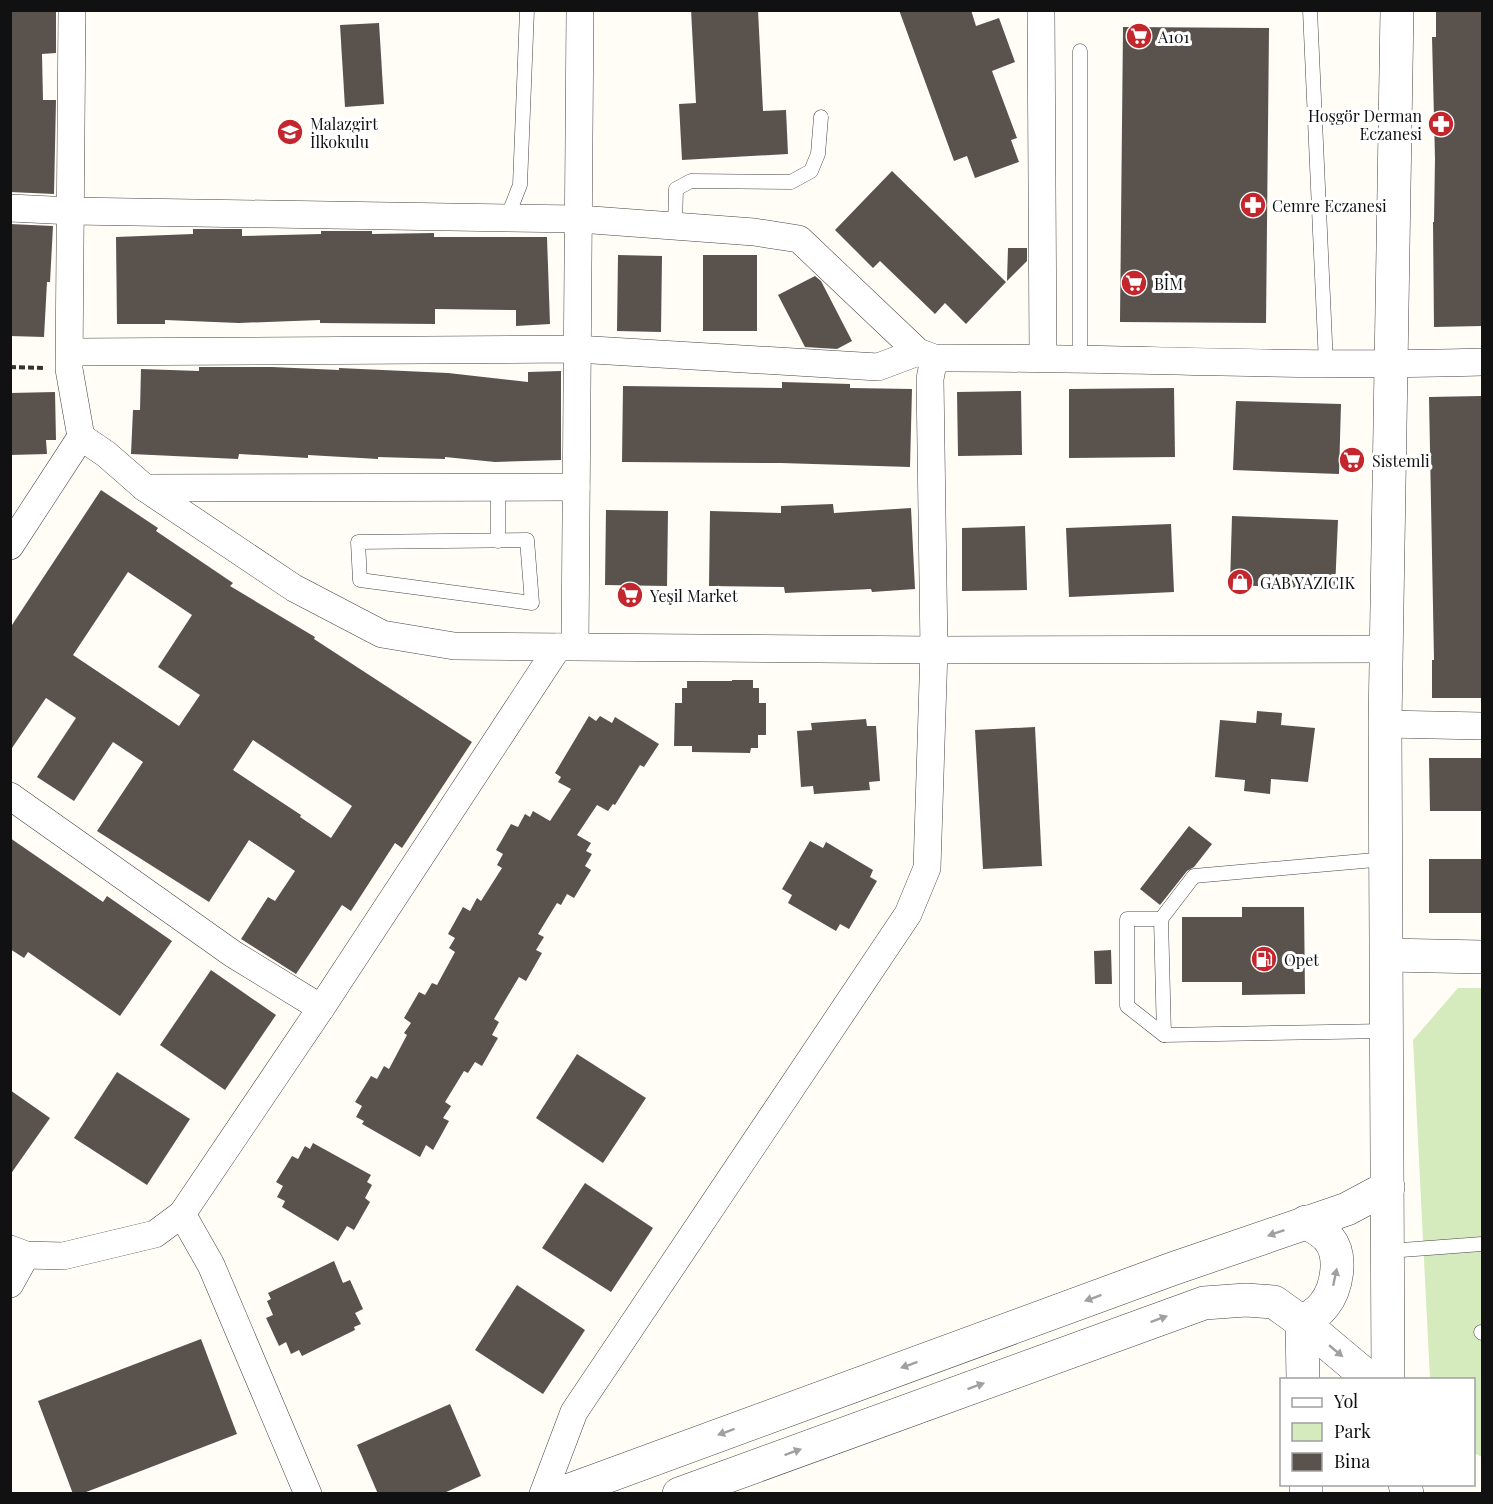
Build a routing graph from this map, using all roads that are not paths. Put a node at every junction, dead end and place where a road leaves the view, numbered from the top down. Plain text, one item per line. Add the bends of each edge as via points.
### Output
1 (72, 10) edge
2 (527, 10) edge
3 (580, 10) edge
4 (1041, 10) edge
5 (1310, 10) edge
6 (1397, 10) edge
7 (1080, 51) dead end
8 (821, 117) dead end
9 (10, 208) edge
10 (72, 211) junction
11 (507, 218) junction
12 (579, 219) junction
13 (675, 226) junction
14 (576, 349) junction
15 (926, 355) junction
16 (1043, 357) junction
17 (1080, 358) junction
18 (70, 360) junction
19 (1482, 362) edge
20 (1326, 364) junction
21 (1391, 365) junction
22 (81, 437) junction
23 (498, 487) junction
24 (576, 487) junction
25 (145, 488) junction
26 (498, 541) junction
27 (10, 546) edge
28 (566, 646) junction
29 (1387, 649) junction
30 (934, 650) junction
31 (1384, 724) junction
32 (1482, 726) edge
33 (10, 796) edge
34 (1386, 859) junction
35 (1161, 919) junction
36 (1387, 955) junction
37 (1482, 957) edge
38 (321, 1008) junction
39 (1388, 1031) junction
40 (1164, 1035) junction
41 (1388, 1187) junction
42 (182, 1214) junction
43 (1306, 1222) junction
44 (1482, 1244) edge
45 (1388, 1251) junction
46 (18, 1252) edge
47 (10, 1284) edge
48 (1302, 1322) junction
49 (1304, 1378) edge
50 (1369, 1378) edge
51 (1388, 1378) edge
52 (308, 1494) edge
53 (543, 1494) edge
54 (559, 1494) edge
55 (679, 1494) edge

1 - 10 street
2 - 11 lane via 520,185
3 - 12 street
4 - 16 street
5 - 20 lane
6 - 21 street
7 - 17 lane
8 - 13 lane via 818,154 811,171 791,182 692,181 676,189
9 - 10 street
10 - 11 street
10 - 18 street
11 - 12 street
12 - 13 street
12 - 14 street
13 - 15 street via 800,238
14 - 15 street via 878,367
14 - 18 street
14 - 24 street
15 - 16 street
15 - 30 street via 930,379
16 - 17 street
17 - 20 street
18 - 22 street
19 - 21 street
20 - 21 street
21 - 29 street
22 - 25 street
22 - 27 street
23 - 24 street
23 - 25 street
23 - 26 lane
24 - 28 street
25 - 28 street via 294,588 382,634 454,646
26 - 26 lane via 527,540 532,603 360,580 358,542
28 - 30 street
28 - 38 street
29 - 30 street
29 - 31 street
30 - 53 street via 927,868 908,914 574,1412
31 - 32 street
31 - 34 street
33 - 38 street via 233,954
34 - 35 lane via 1194,876
34 - 36 street
35 - 40 lane
35 - 40 lane via 1127,919 1127,1006
36 - 37 street
36 - 39 street
38 - 42 street
39 - 40 lane
39 - 41 street
41 - 43 street via 1347,1209
41 - 45 street
42 - 46 street via 155,1234 63,1256
42 - 52 street via 211,1265
48 -> 43 street via 1326,1303 1336,1279 1337,1256 1329,1239
43 -> 54 street
44 - 45 lane
45 - 51 street
46 - 47 street
48 - 49 street
48 -> 50 street
55 -> 48 street via 1204,1303 1274,1302

